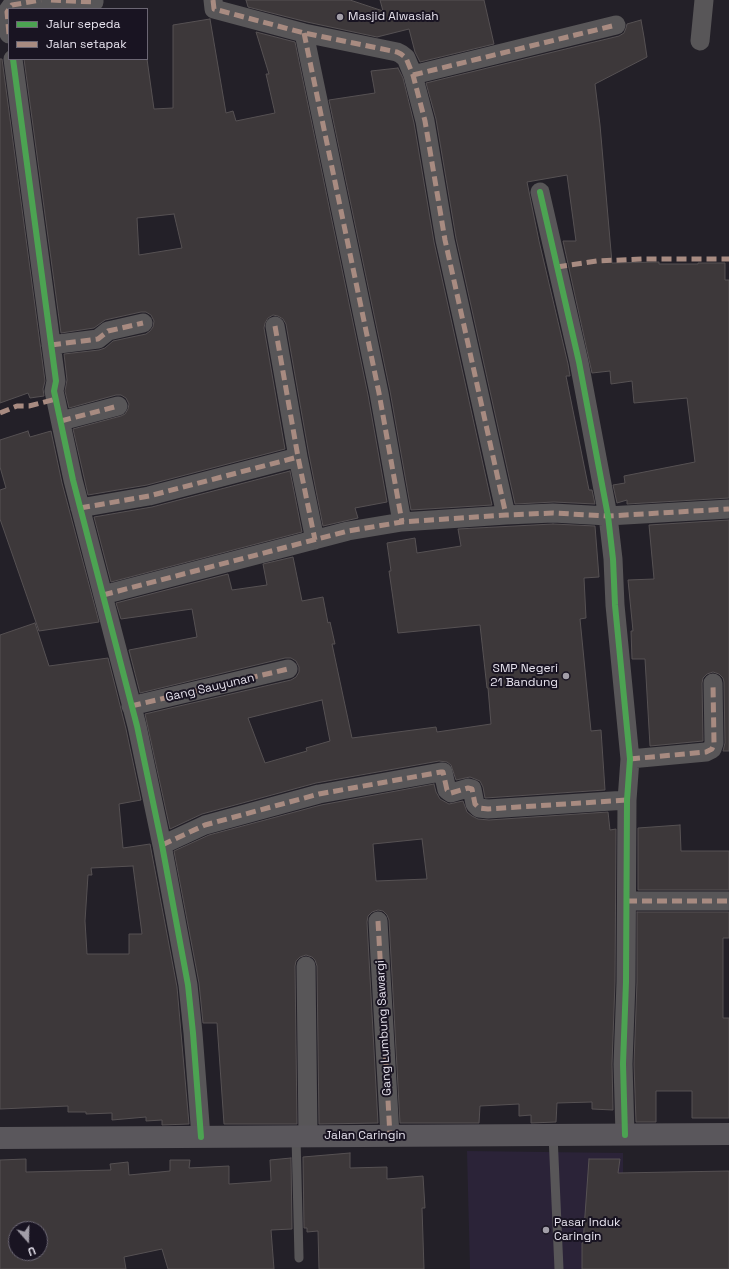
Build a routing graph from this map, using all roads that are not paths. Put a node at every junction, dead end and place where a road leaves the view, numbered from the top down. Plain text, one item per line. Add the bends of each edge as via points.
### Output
1 (41, 0) edge
2 (51, 0) edge
3 (94, 0) edge
4 (213, 0) edge
5 (704, 0) edge
6 (10, 8) edge
7 (8, 11) edge
8 (5, 22) edge
9 (616, 25) dead end
10 (304, 34) junction
11 (700, 41) dead end
12 (13, 60) edge
13 (414, 75) junction
14 (540, 192) dead end
15 (143, 323) dead end
16 (275, 326) dead end
17 (51, 345) junction
18 (118, 406) dead end
19 (61, 420) junction
20 (298, 457) junction
21 (80, 508) junction
22 (729, 509) edge
23 (506, 515) junction
24 (608, 516) junction
25 (402, 522) junction
26 (315, 540) junction
27 (103, 595) junction
28 (288, 669) dead end
29 (713, 683) dead end
30 (132, 706) junction
31 (630, 759) junction
32 (627, 800) junction
33 (162, 845) junction
34 (627, 901) junction
35 (729, 901) edge
36 (378, 921) dead end
37 (306, 966) dead end
38 (625, 1134) junction
39 (729, 1134) edge
40 (553, 1135) junction
41 (302, 1136) junction
42 (390, 1136) junction
43 (201, 1137) junction
44 (0, 1138) edge
45 (299, 1258) dead end
46 (558, 1269) edge

1 - 6 street via 12,5
2 - 3 street
4 - 10 street via 214,9
5 - 11 street
7 - 8 street
9 - 13 street
10 - 13 street via 401,54 406,58
10 - 25 street via 379,393
12 - 17 street
13 - 23 street via 425,121 445,240
14 - 24 street via 579,362
15 - 17 street via 108,331 98,339
16 - 20 street
17 - 19 street via 56,381 54,391
18 - 19 street
19 - 21 street
20 - 21 street via 149,496
20 - 26 street
21 - 27 street
22 - 24 street
23 - 24 street via 553,513
23 - 25 street
24 - 31 street
25 - 26 street via 348,531
26 - 27 street
27 - 30 street
28 - 30 street, Gang Sauyunan
29 - 31 street via 712,749 706,752
30 - 33 street
31 - 32 street
32 - 33 street via 479,808 472,789 451,793 447,790 441,772 319,794 205,824
32 - 34 street
33 - 43 street via 188,985
34 - 35 street
34 - 38 street via 623,1064
36 - 42 street, Gang Lumbung Sawargi
37 - 41 street
38 - 39 main road, Jalan Caringin
38 - 40 main road, Jalan Caringin
40 - 42 main road, Jalan Caringin
40 - 46 lane
41 - 42 main road, Jalan Caringin
41 - 43 main road, Jalan Caringin
41 - 45 lane
43 - 44 main road, Jalan Caringin

